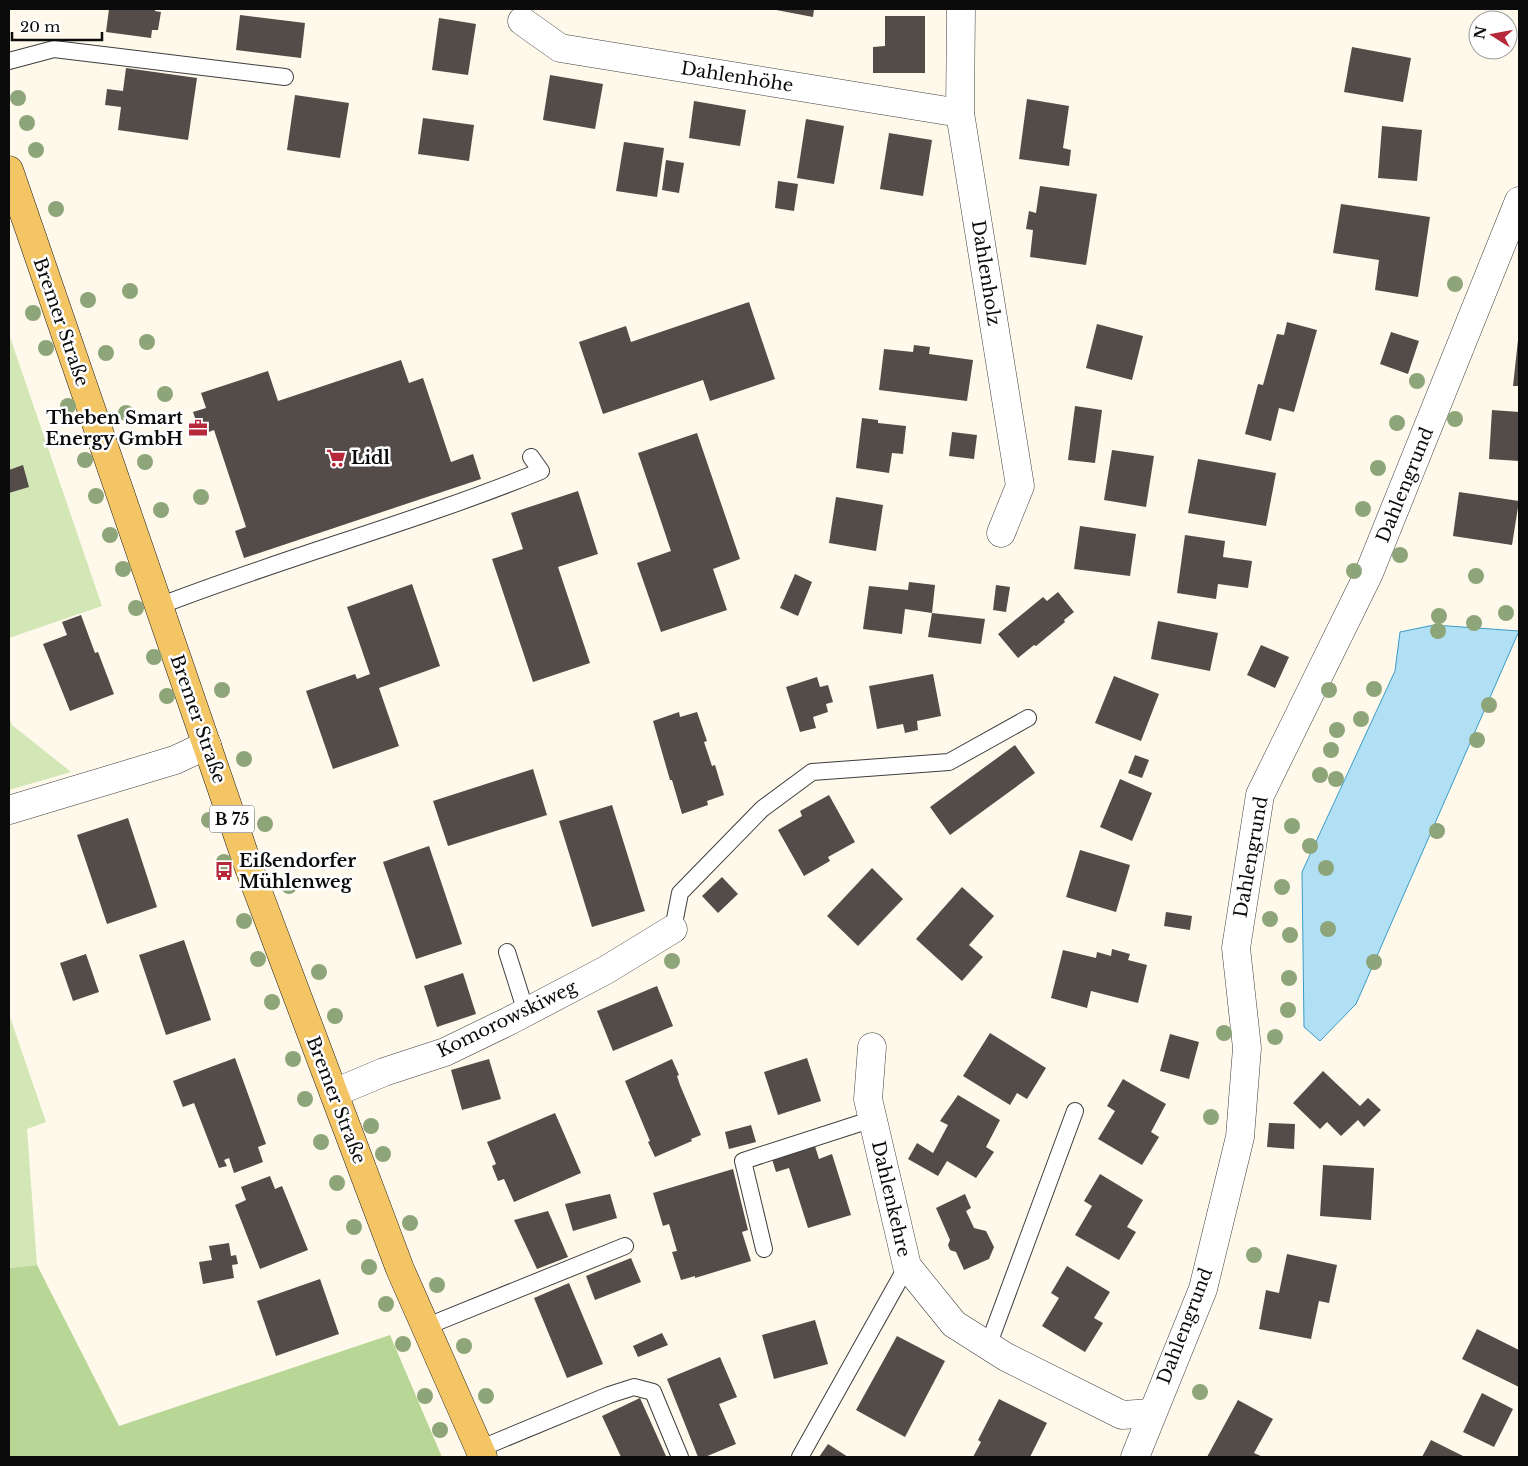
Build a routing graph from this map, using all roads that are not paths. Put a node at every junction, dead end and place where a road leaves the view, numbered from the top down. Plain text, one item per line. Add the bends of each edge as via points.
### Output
1 (961, 9) edge
2 (522, 21) dead end
3 (9, 61) edge
4 (285, 77) dead end
5 (960, 113) junction
6 (9, 170) edge
7 (1519, 201) edge
8 (530, 457) dead end
9 (1001, 532) dead end
10 (159, 606) junction
11 (1028, 718) dead end
12 (207, 746) junction
13 (9, 810) edge
14 (673, 929) joint
15 (507, 952) dead end
16 (526, 1012) junction
17 (872, 1047) dead end
18 (334, 1093) junction
19 (1075, 1111) dead end
20 (873, 1119) junction
21 (625, 1246) dead end
22 (764, 1249) dead end
23 (907, 1266) junction
24 (425, 1327) junction
25 (988, 1346) junction
26 (1152, 1413) junction
27 (481, 1453) edge
28 (680, 1457) edge
29 (800, 1457) edge
30 (1134, 1457) edge

1 - 5 street, Dahlenholz
2 - 5 street, Dahlenhöhe via 560,48
3 - 4 lane via 54,49
5 - 9 street, Dahlenholz via 1020,486
6 - 10 main road, Bremer Straße / B 75
7 - 26 street, Dahlengrund via 1369,573 1260,795 1236,948 1247,1048 1240,1137 1203,1289
8 - 10 lane via 541,470 492,491
10 - 12 main road, Bremer Straße / B 75
11 - 14 lane via 949,762 812,772 762,809 680,893
12 - 13 street via 175,760
12 - 18 main road, Bremer Straße / B 75
14 - 16 street, Komorowskiweg via 606,970
15 - 16 lane
16 - 18 street, Komorowskiweg via 445,1052
17 - 20 street, Dahlenkehre via 868,1099
18 - 24 main road, Bremer Straße / B 75
19 - 25 lane
20 - 22 lane via 743,1161
20 - 23 street, Dahlenkehre
21 - 24 lane
23 - 25 street, Dahlenkehre via 954,1324
23 - 29 lane
24 - 27 main road, Bremer Straße / B 75
25 - 26 street, Dahlenkehre via 1122,1415
26 - 30 street, Dahlengrund
27 - 28 lane via 609,1395 634,1388 653,1392

